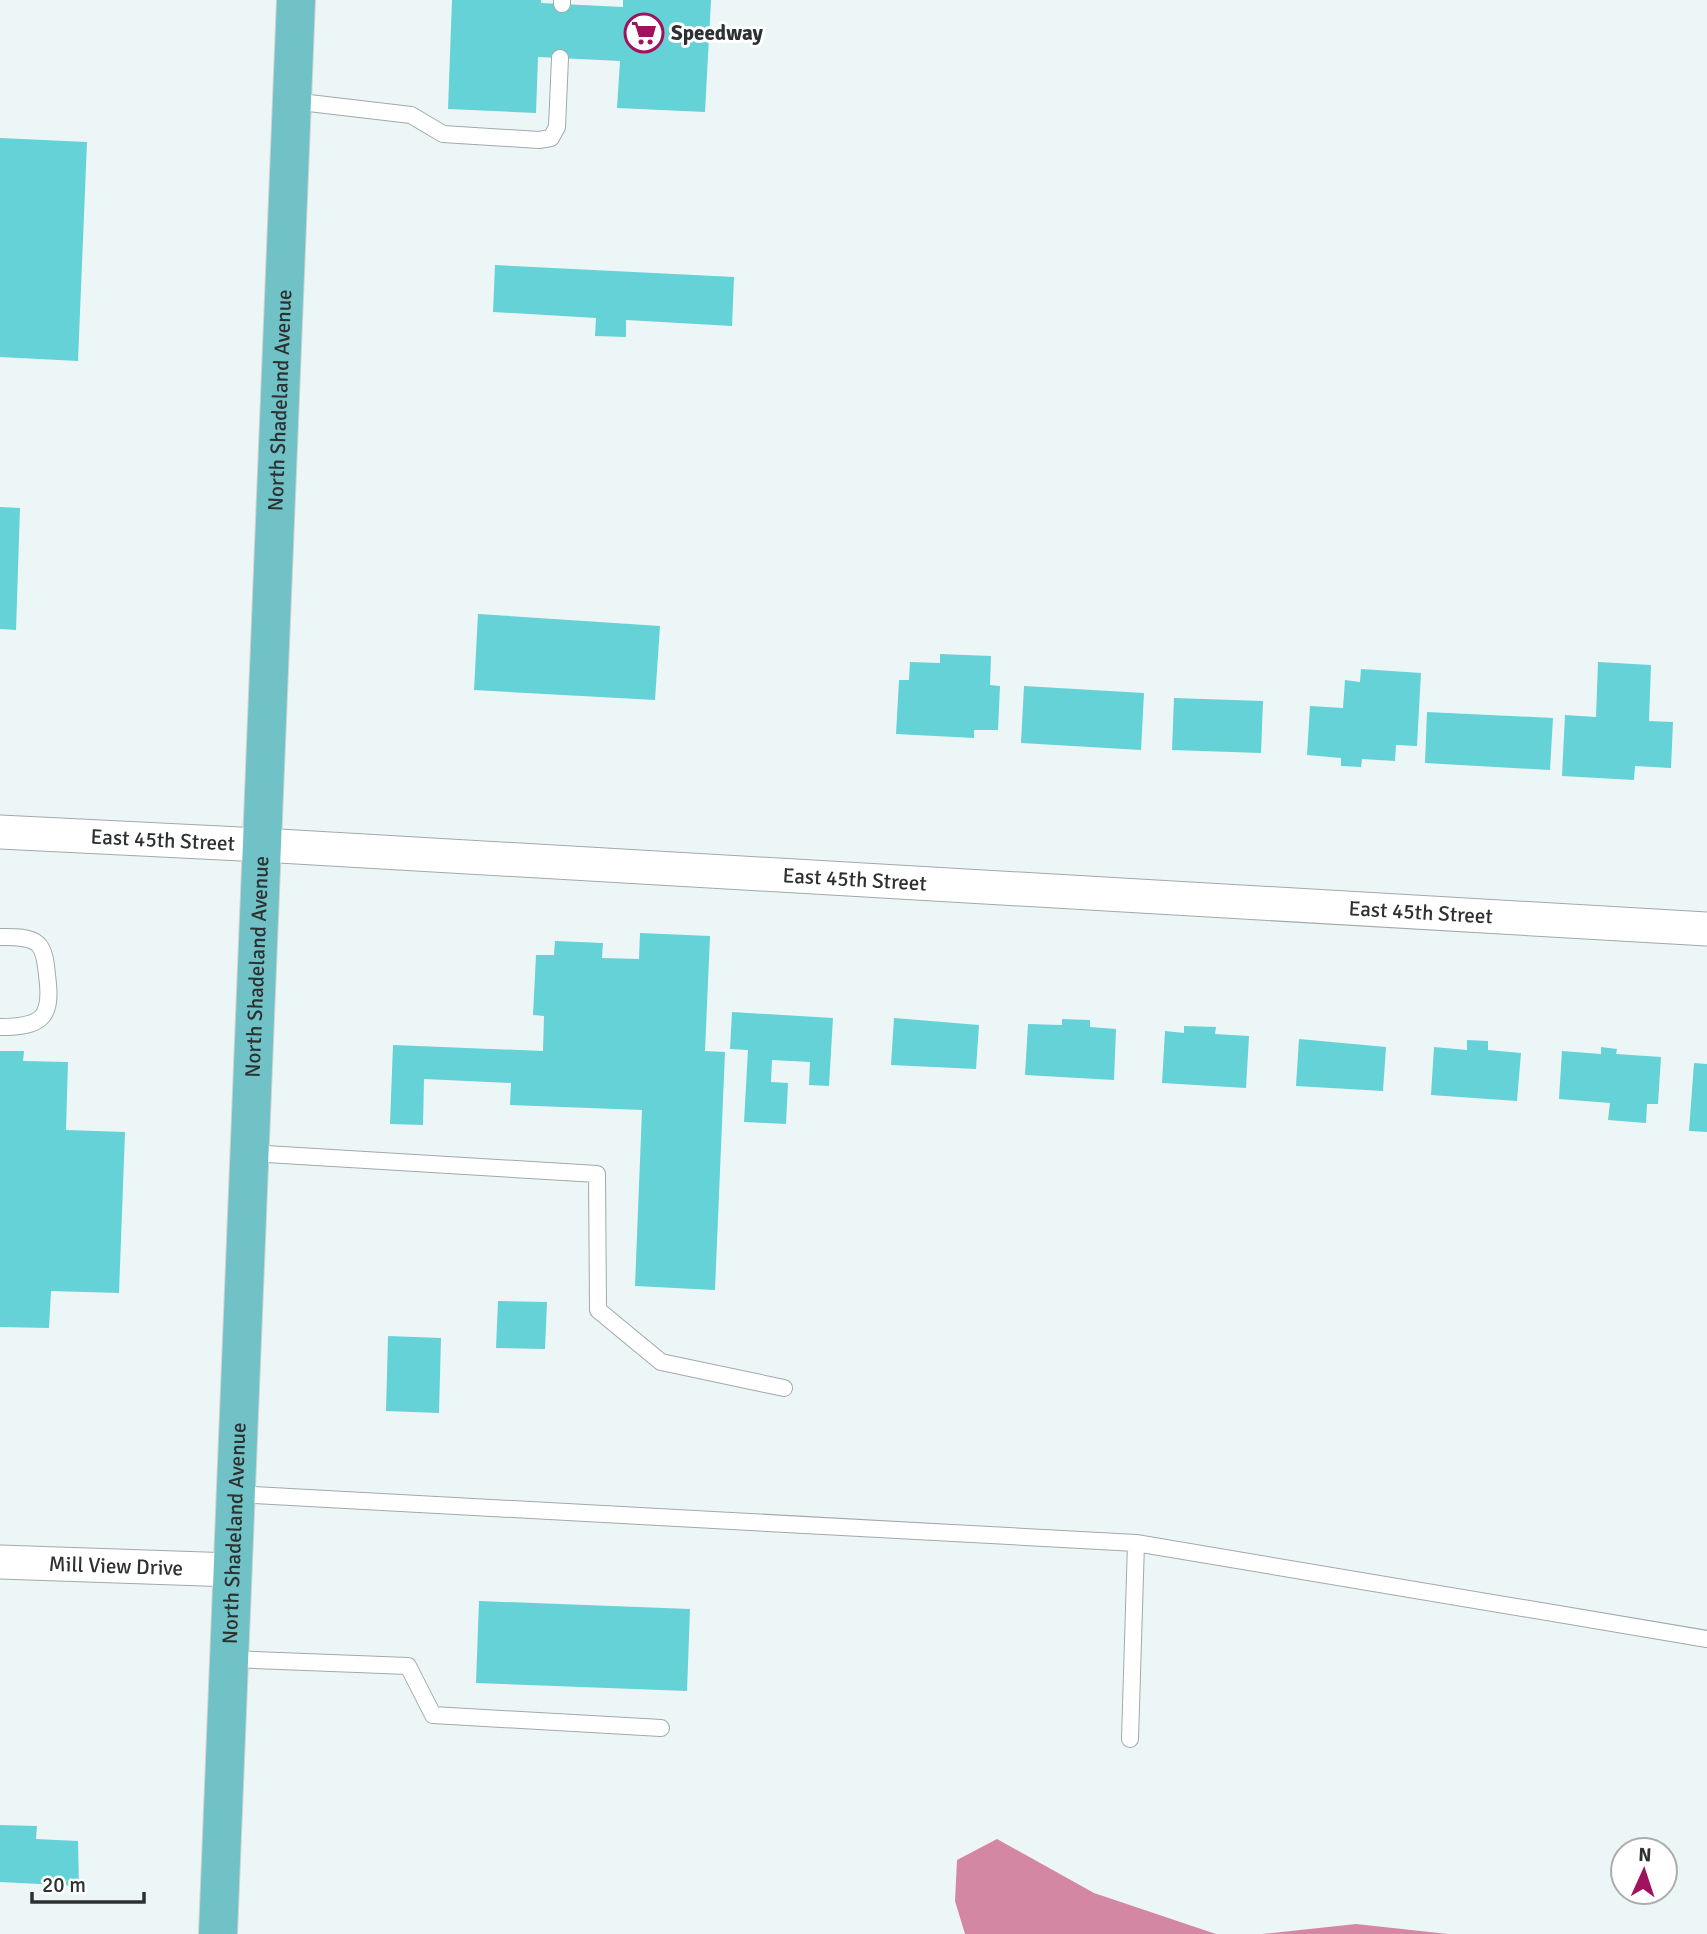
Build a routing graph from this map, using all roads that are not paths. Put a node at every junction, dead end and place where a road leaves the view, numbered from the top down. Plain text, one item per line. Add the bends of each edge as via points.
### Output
1 (296, 0) edge
2 (560, 58) dead end
3 (292, 101) junction
4 (0, 832) edge
5 (262, 845) junction
6 (1707, 929) edge
7 (0, 937) edge
8 (0, 1027) edge
9 (250, 1153) junction
10 (784, 1388) dead end
11 (236, 1494) junction
12 (1136, 1543) junction
13 (0, 1562) edge
14 (233, 1570) junction
15 (1707, 1639) edge
16 (229, 1659) junction
17 (661, 1728) dead end
18 (1130, 1739) dead end
19 (218, 1934) edge

1 - 3 main road, North Shadeland Avenue
2 - 3 lane via 556,127 551,138 539,140 443,134 411,115
3 - 5 main road, North Shadeland Avenue
4 - 5 street, East 45th Street
5 - 6 street, East 45th Street
5 - 9 main road, North Shadeland Avenue
7 - 8 lane via 37,943 43,953 50,1000 34,1024
9 - 10 lane via 597,1174 598,1310 661,1362
9 - 11 main road, North Shadeland Avenue
11 - 12 lane
11 - 14 main road, North Shadeland Avenue
12 - 15 lane
12 - 18 lane
13 - 14 street, Mill View Drive
14 - 16 main road, North Shadeland Avenue
16 - 17 lane via 408,1666 433,1715
16 - 19 main road, North Shadeland Avenue

